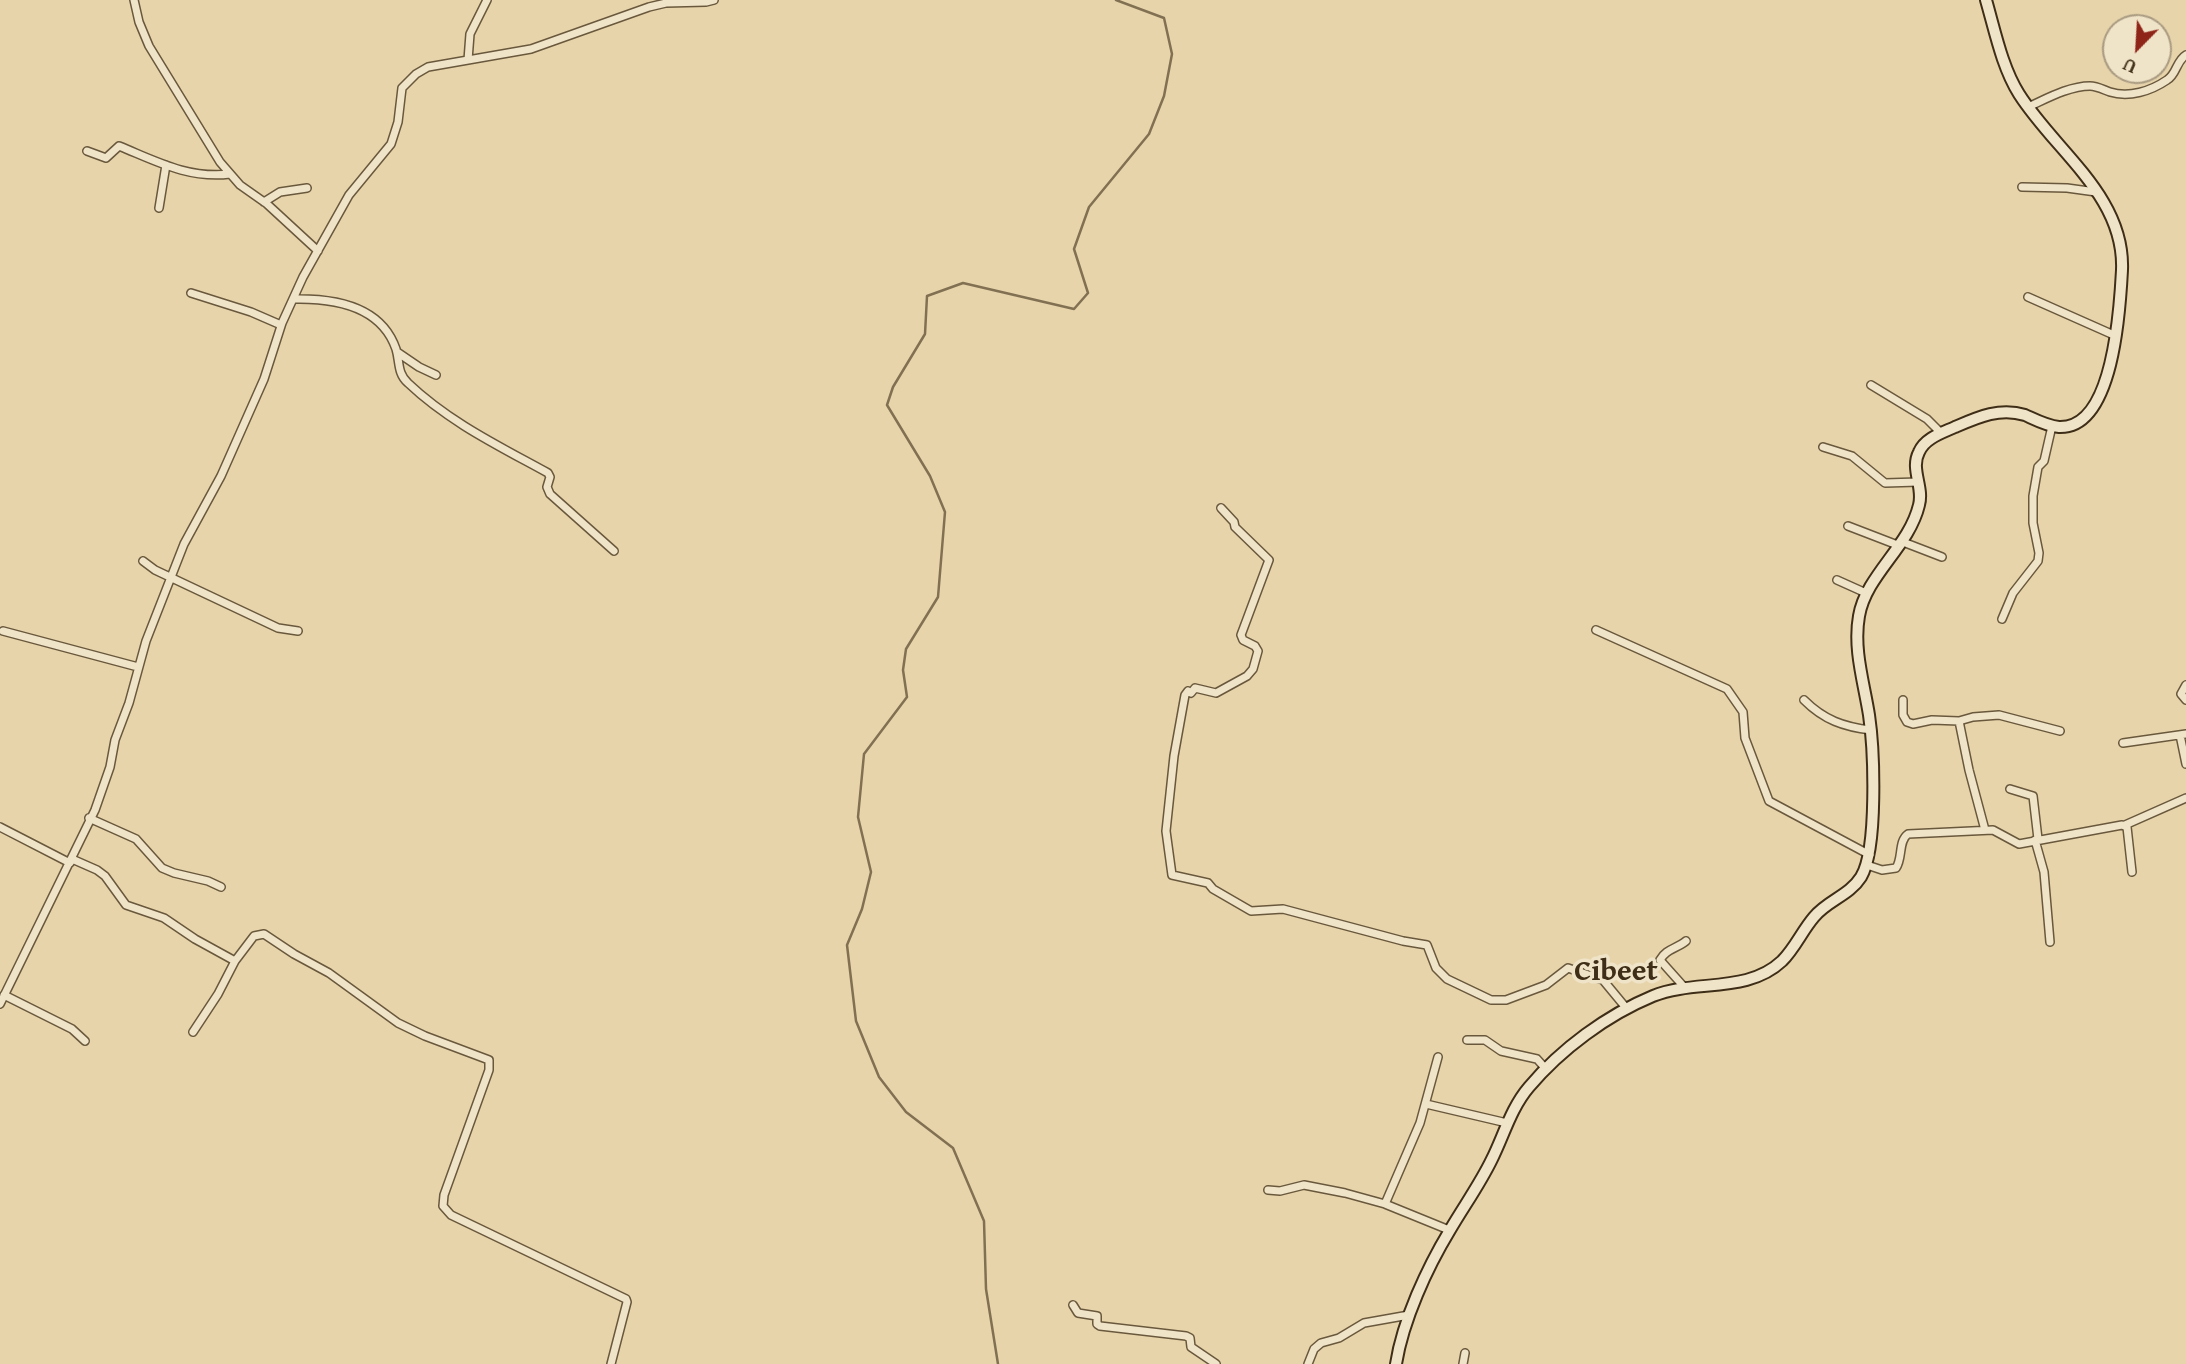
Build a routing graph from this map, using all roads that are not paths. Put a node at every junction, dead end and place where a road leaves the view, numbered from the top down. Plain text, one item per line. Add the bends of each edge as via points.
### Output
1 (134, 0) edge
2 (487, 0) edge
3 (714, 0) edge
4 (1986, 0) edge
5 (2186, 55) edge
6 (468, 60) junction
7 (2028, 107) junction
8 (87, 151) dead end
9 (166, 165) junction
10 (230, 174) junction
11 (2022, 187) dead end
12 (307, 188) dead end
13 (2096, 192) junction
14 (264, 202) junction
15 (159, 208) dead end
16 (318, 251) junction
17 (191, 293) dead end
18 (2028, 297) dead end
19 (293, 299) junction
20 (281, 325) junction
21 (2116, 336) junction
22 (397, 352) junction
23 (436, 375) dead end
24 (1871, 385) dead end
25 (2052, 426) junction
26 (1941, 433) junction
27 (1823, 447) dead end
28 (1918, 482) junction
29 (1222, 508) dead end
30 (1848, 526) dead end
31 (1901, 544) junction
32 (614, 551) dead end
33 (1942, 557) dead end
34 (143, 561) dead end
35 (172, 578) junction
36 (1837, 580) dead end
37 (1866, 593) junction
38 (2002, 619) dead end
39 (1596, 630) dead end
40 (3, 631) dead end
41 (298, 631) dead end
42 (138, 667) junction
43 (2186, 685) edge
44 (1804, 700) dead end
45 (1903, 700) dead end
46 (2186, 700) edge
47 (1959, 721) junction
48 (1871, 730) junction
49 (2060, 731) dead end
50 (2183, 734) edge
51 (2123, 743) dead end
52 (2186, 764) edge
53 (2010, 789) dead end
54 (2186, 798) edge
55 (89, 818) junction
56 (2125, 825) junction
57 (0, 827) edge
58 (1985, 830) junction
59 (2037, 839) junction
60 (1868, 860) junction
61 (71, 861) junction
62 (2132, 872) dead end
63 (220, 887) dead end
64 (1685, 941) dead end
65 (2050, 942) dead end
66 (236, 961) junction
67 (1685, 988) junction
68 (4, 995) junction
69 (0, 1004) edge
70 (1626, 1009) junction
71 (193, 1032) dead end
72 (1467, 1040) dead end
73 (85, 1041) dead end
74 (1438, 1057) dead end
75 (1546, 1069) junction
76 (1426, 1104) junction
77 (1507, 1123) junction
78 (1268, 1190) dead end
79 (1385, 1204) junction
80 (1449, 1230) junction
81 (1073, 1305) dead end
82 (1409, 1315) junction
83 (1465, 1353) dead end
84 (611, 1364) edge
85 (1216, 1364) edge
86 (1308, 1364) edge
87 (1396, 1364) edge
88 (1463, 1364) edge

1 - 10 street via 149,46 192,121
2 - 6 street via 470,34
3 - 6 street via 649,7 554,43
4 - 7 main road via 2012,82
5 - 7 street via 2166,81 2132,95 2088,86
6 - 16 street via 428,67 402,88 391,144 351,191
7 - 13 main road
8 - 9 street via 106,158 119,146
9 - 10 street via 205,176
9 - 15 street
10 - 14 street
11 - 13 street
12 - 14 street via 280,192
13 - 21 main road via 2112,217 2121,255
14 - 16 street
16 - 19 street
17 - 20 street
18 - 21 street
19 - 20 street
19 - 22 street via 330,300 362,310 385,328
20 - 35 street via 264,379
21 - 25 main road via 2108,374 2090,411 2071,426
22 - 23 street
22 - 32 street via 399,370 407,382 457,422 548,473 550,494
24 - 26 street via 1927,419
25 - 26 main road via 2013,412 1998,412
25 - 38 street via 2032,496 2039,557 2013,593
26 - 28 main road via 1919,452
27 - 28 street via 1853,456 1885,483
28 - 31 main road via 1919,508
29 - 70 street via 1269,560 1241,635 1258,651 1247,676 1216,693 1195,688 1185,695 1166,831 1172,875 1208,883 1251,911 1283,909 1427,945 1444,976 1488,999 1506,1000 1546,985 1570,968 1603,980
30 - 31 street
31 - 33 street
31 - 37 main road
34 - 35 street
35 - 41 street via 275,627
35 - 42 street
36 - 37 street
37 - 48 main road via 1858,618 1858,648
39 - 60 street via 1727,689 1742,712 1745,738 1769,801
40 - 42 street
42 - 55 street via 104,786
43 - 46 street via 2181,694
44 - 48 street via 1839,724
45 - 47 street via 1901,711 1907,722
47 - 49 street via 1999,715
47 - 58 street
48 - 60 main road
50 - 51 street
50 - 52 street
53 - 59 street via 2032,795
54 - 56 street
55 - 61 street
55 - 63 street via 136,839 162,868
56 - 59 street
56 - 62 street
57 - 61 street
58 - 59 street via 1998,832 2016,844
58 - 60 street via 1906,834 1896,868 1882,870
59 - 65 street
60 - 67 main road via 1852,890 1816,914 1787,956 1770,971 1730,984
61 - 66 street via 105,876 126,905 164,918
61 - 68 street
64 - 67 street via 1665,951 1660,960
66 - 71 street
66 - 84 street via 254,936 264,934 398,1023 489,1060 443,1206 451,1215 626,1299
67 - 70 main road
68 - 69 street
68 - 73 street via 68,1027
70 - 75 main road
72 - 75 street via 1485,1040 1501,1051 1538,1059
74 - 76 street
75 - 77 main road via 1526,1090
76 - 77 street
76 - 79 street
77 - 80 main road via 1493,1159
78 - 79 street via 1311,1186
79 - 80 street
80 - 82 main road
81 - 85 street via 1078,1313 1097,1316 1100,1326 1186,1336 1191,1347
82 - 86 street via 1364,1323 1321,1343
82 - 87 main road
83 - 88 street

